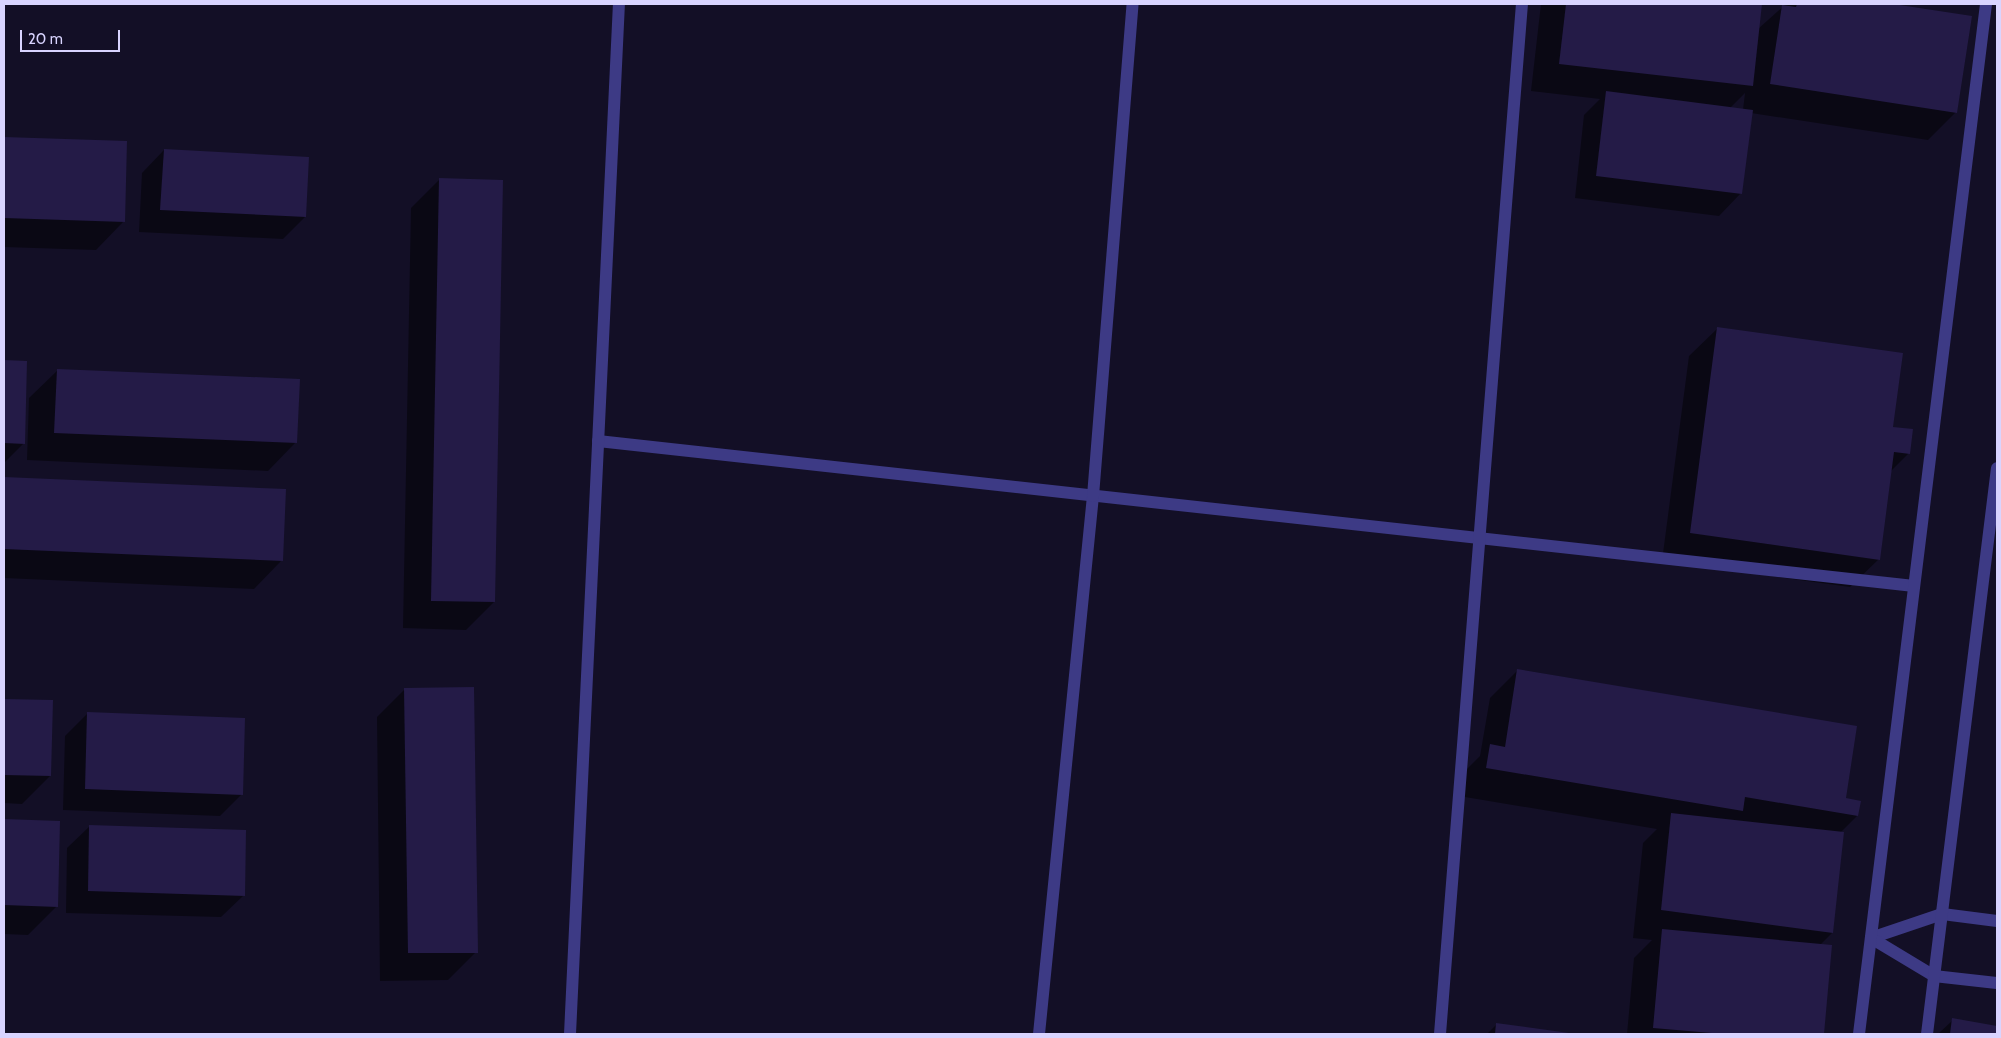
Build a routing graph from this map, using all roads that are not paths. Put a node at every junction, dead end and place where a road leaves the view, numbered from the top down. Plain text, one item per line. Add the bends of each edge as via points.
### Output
1 (619, 4) edge
2 (1133, 4) edge
3 (1522, 4) edge
4 (1986, 4) edge
5 (598, 441) junction
6 (1997, 468) edge
7 (1093, 496) junction
8 (1479, 538) junction
9 (1914, 586) junction
10 (1942, 914) junction
11 (1997, 921) edge
12 (1871, 938) junction
13 (1934, 976) junction
14 (1997, 983) edge
15 (570, 1034) edge
16 (1039, 1034) edge
17 (1440, 1034) edge
18 (1859, 1034) edge
19 (1927, 1034) edge

1 - 5 street
2 - 7 street
3 - 8 street
4 - 9 street
5 - 7 street
5 - 15 street
6 - 10 street
7 - 8 street
7 - 16 street
8 - 9 street
8 - 17 street
9 - 12 street
10 - 11 street
10 - 12 street
10 - 13 street
12 - 13 street
12 - 18 street
13 - 14 street
13 - 19 street

